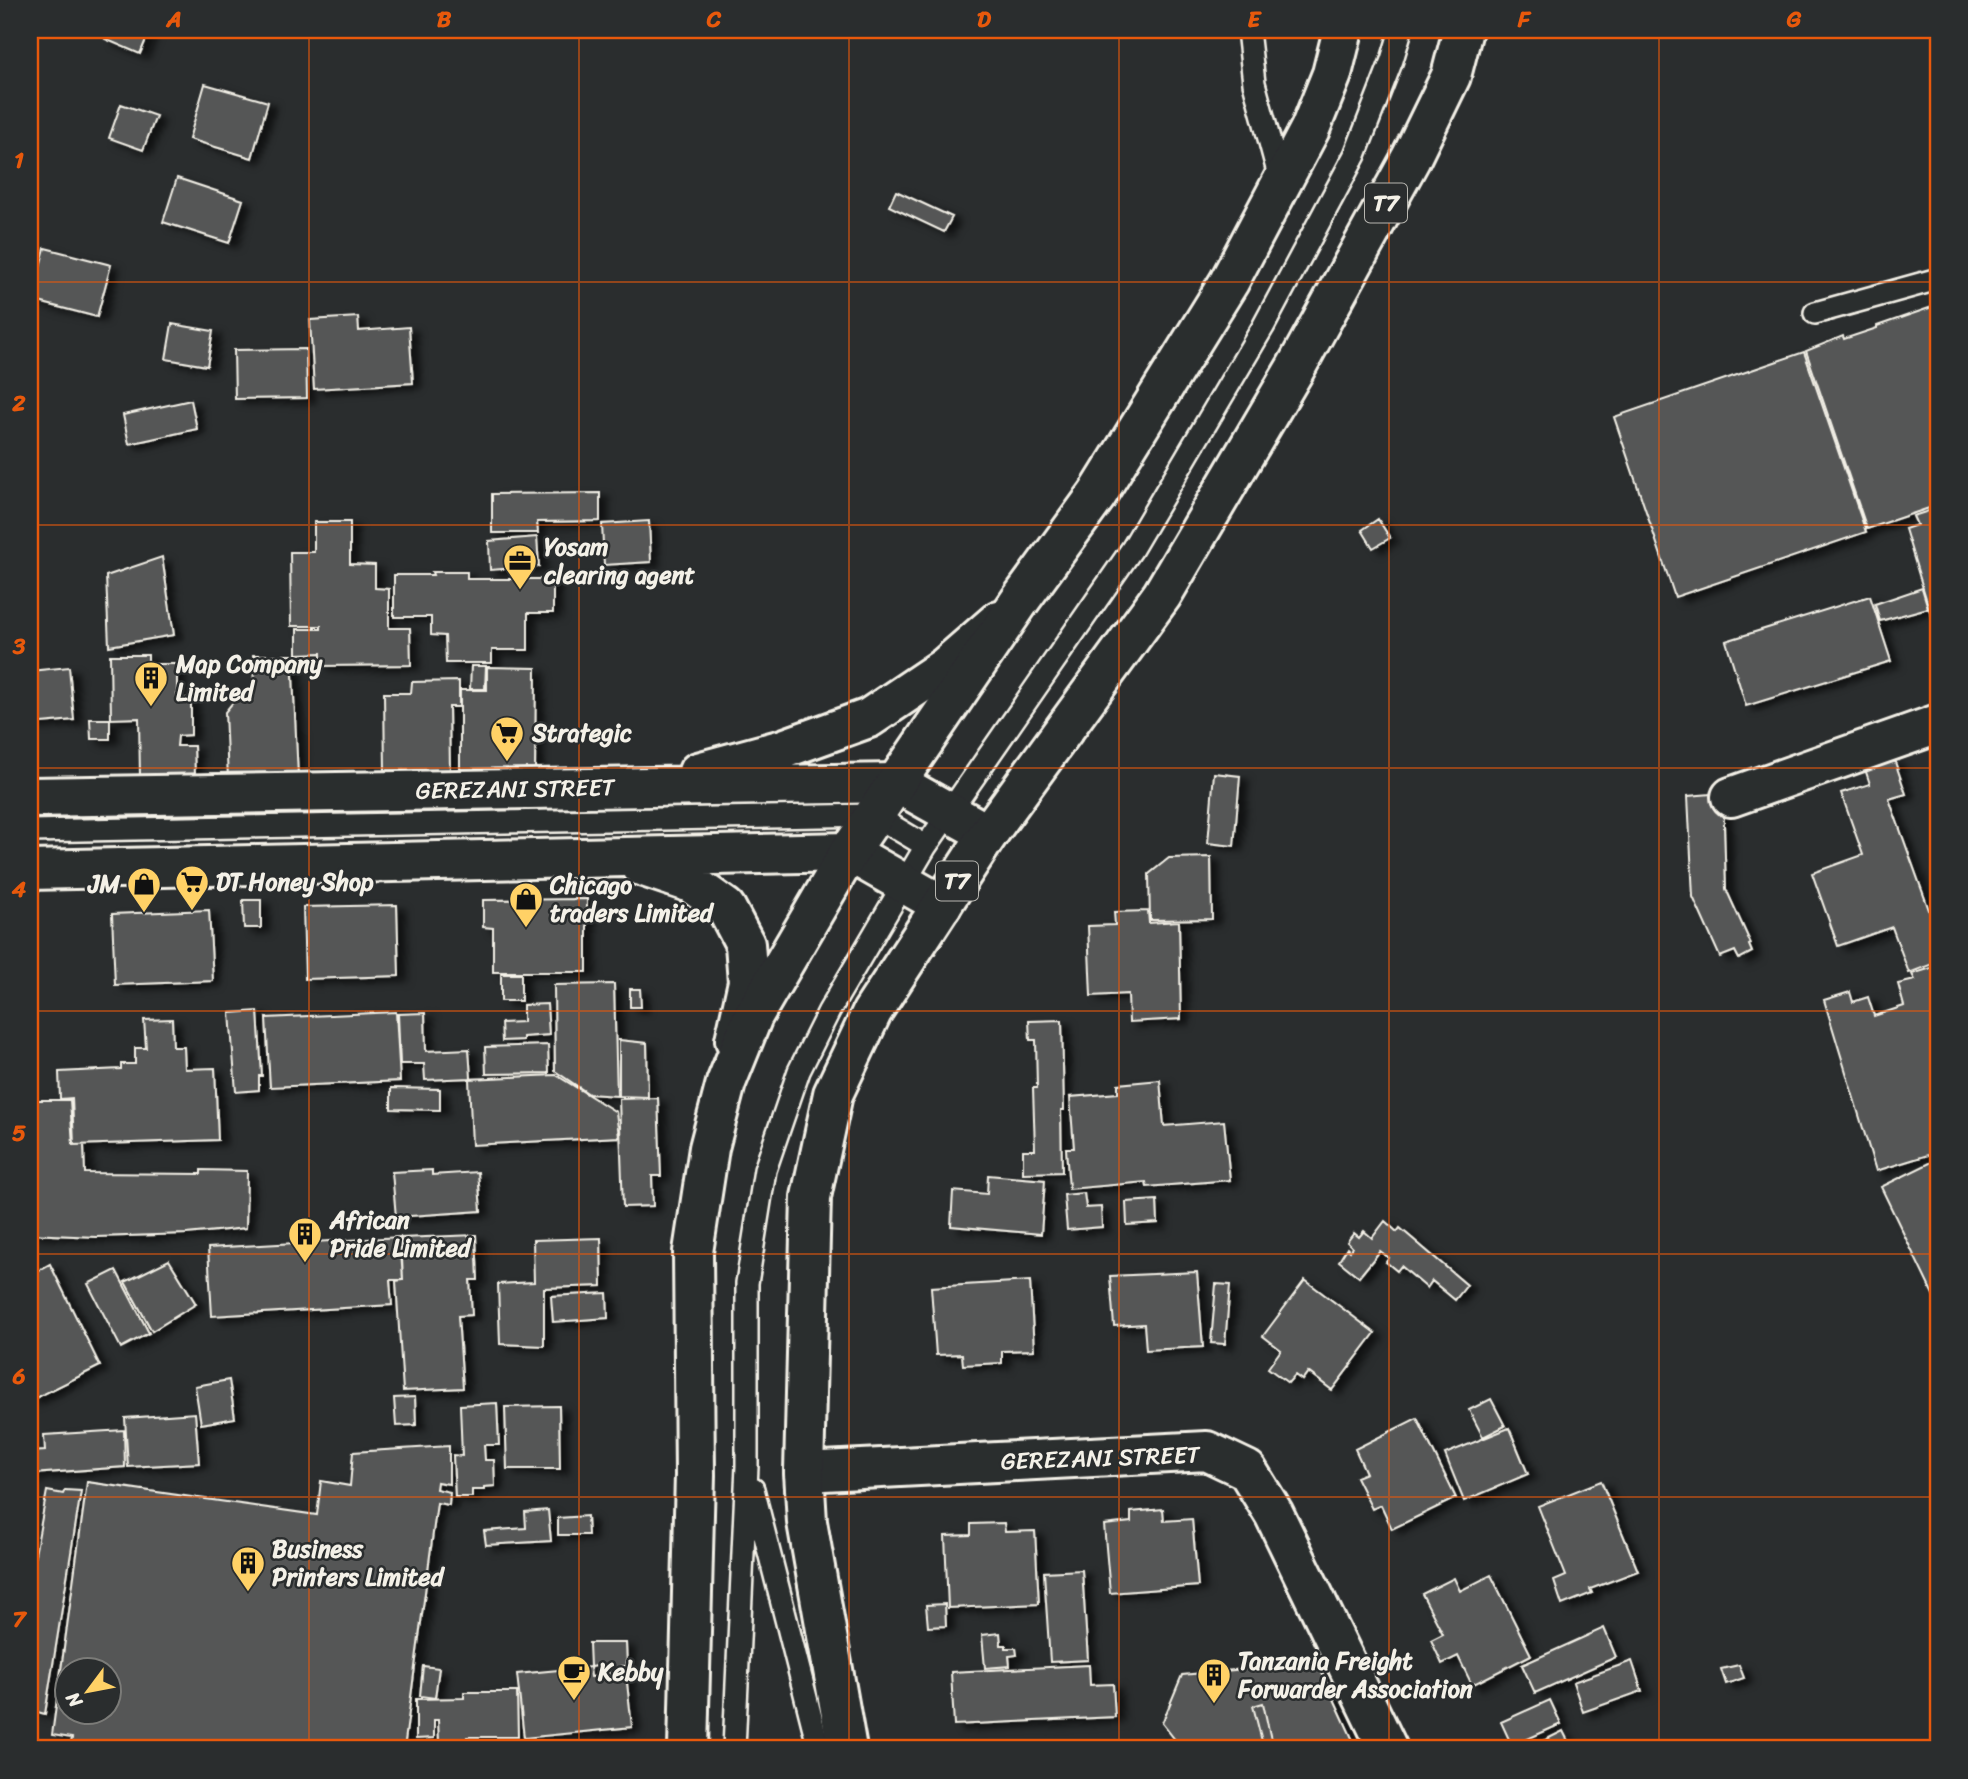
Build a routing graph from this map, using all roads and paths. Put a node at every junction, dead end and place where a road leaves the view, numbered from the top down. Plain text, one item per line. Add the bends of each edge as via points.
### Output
1 (1248, 30) edge
2 (1343, 30) edge
3 (1401, 30) edge
4 (1463, 30) edge
5 (1281, 185) junction
6 (1938, 279) edge
7 (1815, 313) dead end
8 (1019, 602) junction
9 (1938, 724) edge
10 (897, 783) junction
11 (642, 787) junction
12 (30, 797) edge
13 (1731, 797) dead end
14 (949, 812) junction
15 (874, 815) junction
16 (30, 831) edge
17 (988, 834) junction
18 (926, 846) junction
19 (849, 852) junction
20 (615, 858) junction
21 (30, 870) edge
22 (903, 882) junction
23 (942, 905) junction
24 (726, 1083) junction
25 (747, 1466) junction
26 (804, 1472) junction
27 (688, 1749) edge
28 (734, 1749) edge
29 (819, 1749) edge
30 (847, 1749) edge
31 (1388, 1749) edge

1 - 5 lane via 1254,83
2 - 5 main road via 1332,74
3 - 14 lane via 1355,155 1263,327 1132,549
4 - 17 main road, T7 via 1451,76 1411,158 1295,369 1162,595
5 - 8 main road via 1229,282 1097,495
6 - 7 lane
8 - 10 main road
8 - 11 main road via 946,667 869,718 783,749
9 - 13 main road
10 - 11 main road, GEREZANI STREET
10 - 14 main road, T7
10 - 15 main road
11 - 12 main road, GEREZANI STREET
14 - 17 main road, T7
14 - 18 lane
15 - 16 lane
15 - 18 lane
15 - 19 main road
17 - 23 main road, T7
18 - 22 lane
19 - 20 main road
19 - 22 main road, T7
19 - 24 main road via 753,1016
20 - 21 main road
20 - 24 main road via 691,883 726,908 745,943 748,982
22 - 23 main road, T7
22 - 25 lane via 799,1071 765,1170 747,1283
23 - 26 main road, T7 via 872,1012 833,1094 811,1197
24 - 27 main road via 709,1147 694,1252 695,1475
25 - 28 lane
25 - 29 lane
26 - 30 main road via 807,1522
26 - 31 main road, GEREZANI STREET via 1207,1451 1247,1470

